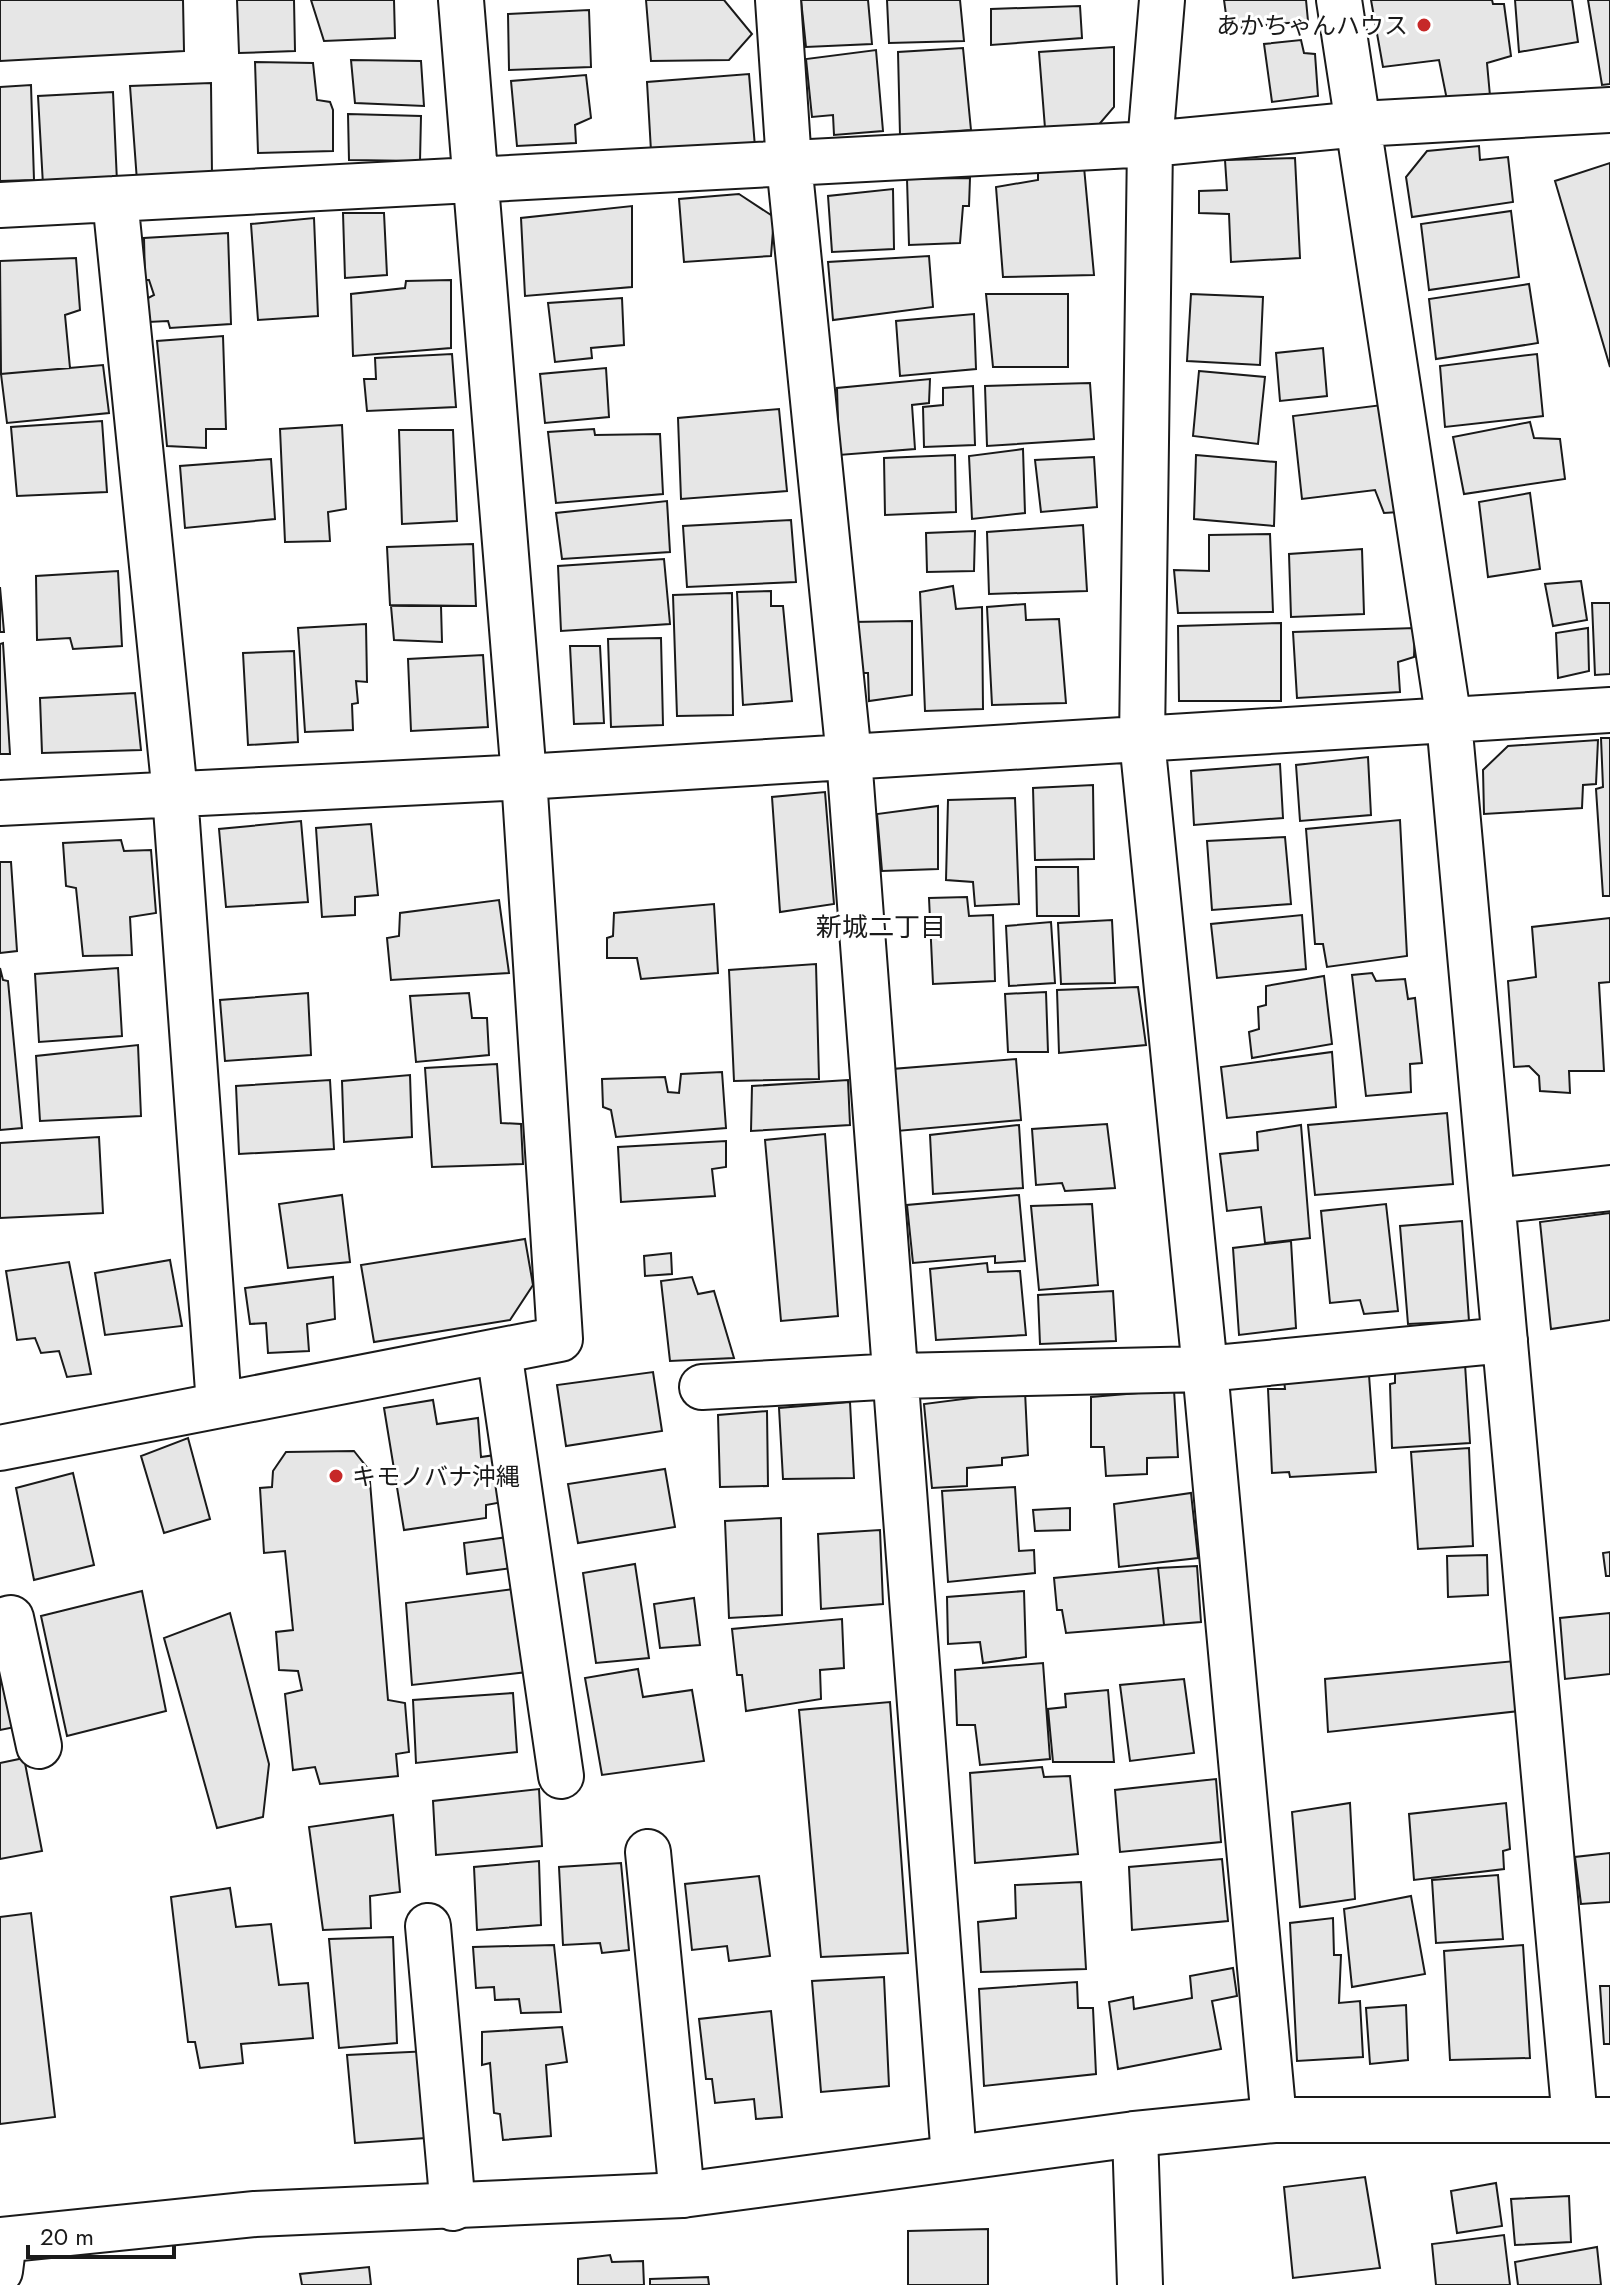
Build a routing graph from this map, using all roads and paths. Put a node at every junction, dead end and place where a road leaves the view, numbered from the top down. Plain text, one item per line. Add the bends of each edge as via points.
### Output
1 (461, 0) edge
2 (778, 0) edge
3 (1162, 0) edge
4 (1339, 0) edge
5 (1610, 110) edge
6 (1360, 124) junction
7 (1150, 144) junction
8 (789, 163) junction
9 (477, 180) junction
10 (115, 199) junction
11 (0, 205) edge
12 (1610, 710) edge
13 (1449, 721) junction
14 (1142, 740) junction
15 (849, 757) junction
16 (524, 777) junction
17 (175, 794) junction
18 (0, 803) edge
19 (1610, 1188) edge
20 (1493, 1201) junction
21 (1505, 1340) junction
22 (499, 1351) junction
23 (1205, 1369) junction
24 (898, 1376) junction
25 (702, 1387) dead end
26 (219, 1405) junction
27 (0, 1448) edge
28 (0, 1621) edge
29 (39, 1746) dead end
30 (561, 1776) dead end
31 (648, 1852) dead end
32 (428, 1926) dead end
33 (1274, 2120) junction
34 (1592, 2120) edge
35 (1135, 2134) junction
36 (954, 2158) junction
37 (682, 2195) junction
38 (453, 2208) junction
39 (1, 2250) edge
40 (1140, 2285) edge

1 - 9 street
2 - 8 street
3 - 7 street
4 - 6 street
5 - 6 street
6 - 7 street
6 - 13 street
7 - 8 street
7 - 14 street
8 - 9 street
8 - 15 street
9 - 10 street
9 - 16 street
10 - 11 street
10 - 17 street
12 - 13 street
13 - 14 street
13 - 20 street
14 - 15 street
14 - 23 street
15 - 16 street
15 - 24 street
16 - 17 street
16 - 22 street via 560,1339
17 - 18 street
17 - 26 street
19 - 20 street
20 - 21 street
21 - 23 street
21 - 34 street
22 - 26 street
22 - 30 street
23 - 24 street
23 - 33 street
24 - 25 street
24 - 36 street
26 - 27 street
28 - 29 street via 11,1618
31 - 37 street
32 - 38 street
33 - 34 street
33 - 35 street
35 - 36 street
35 - 40 street
36 - 37 street
37 - 38 street
38 - 39 street via 255,2214

